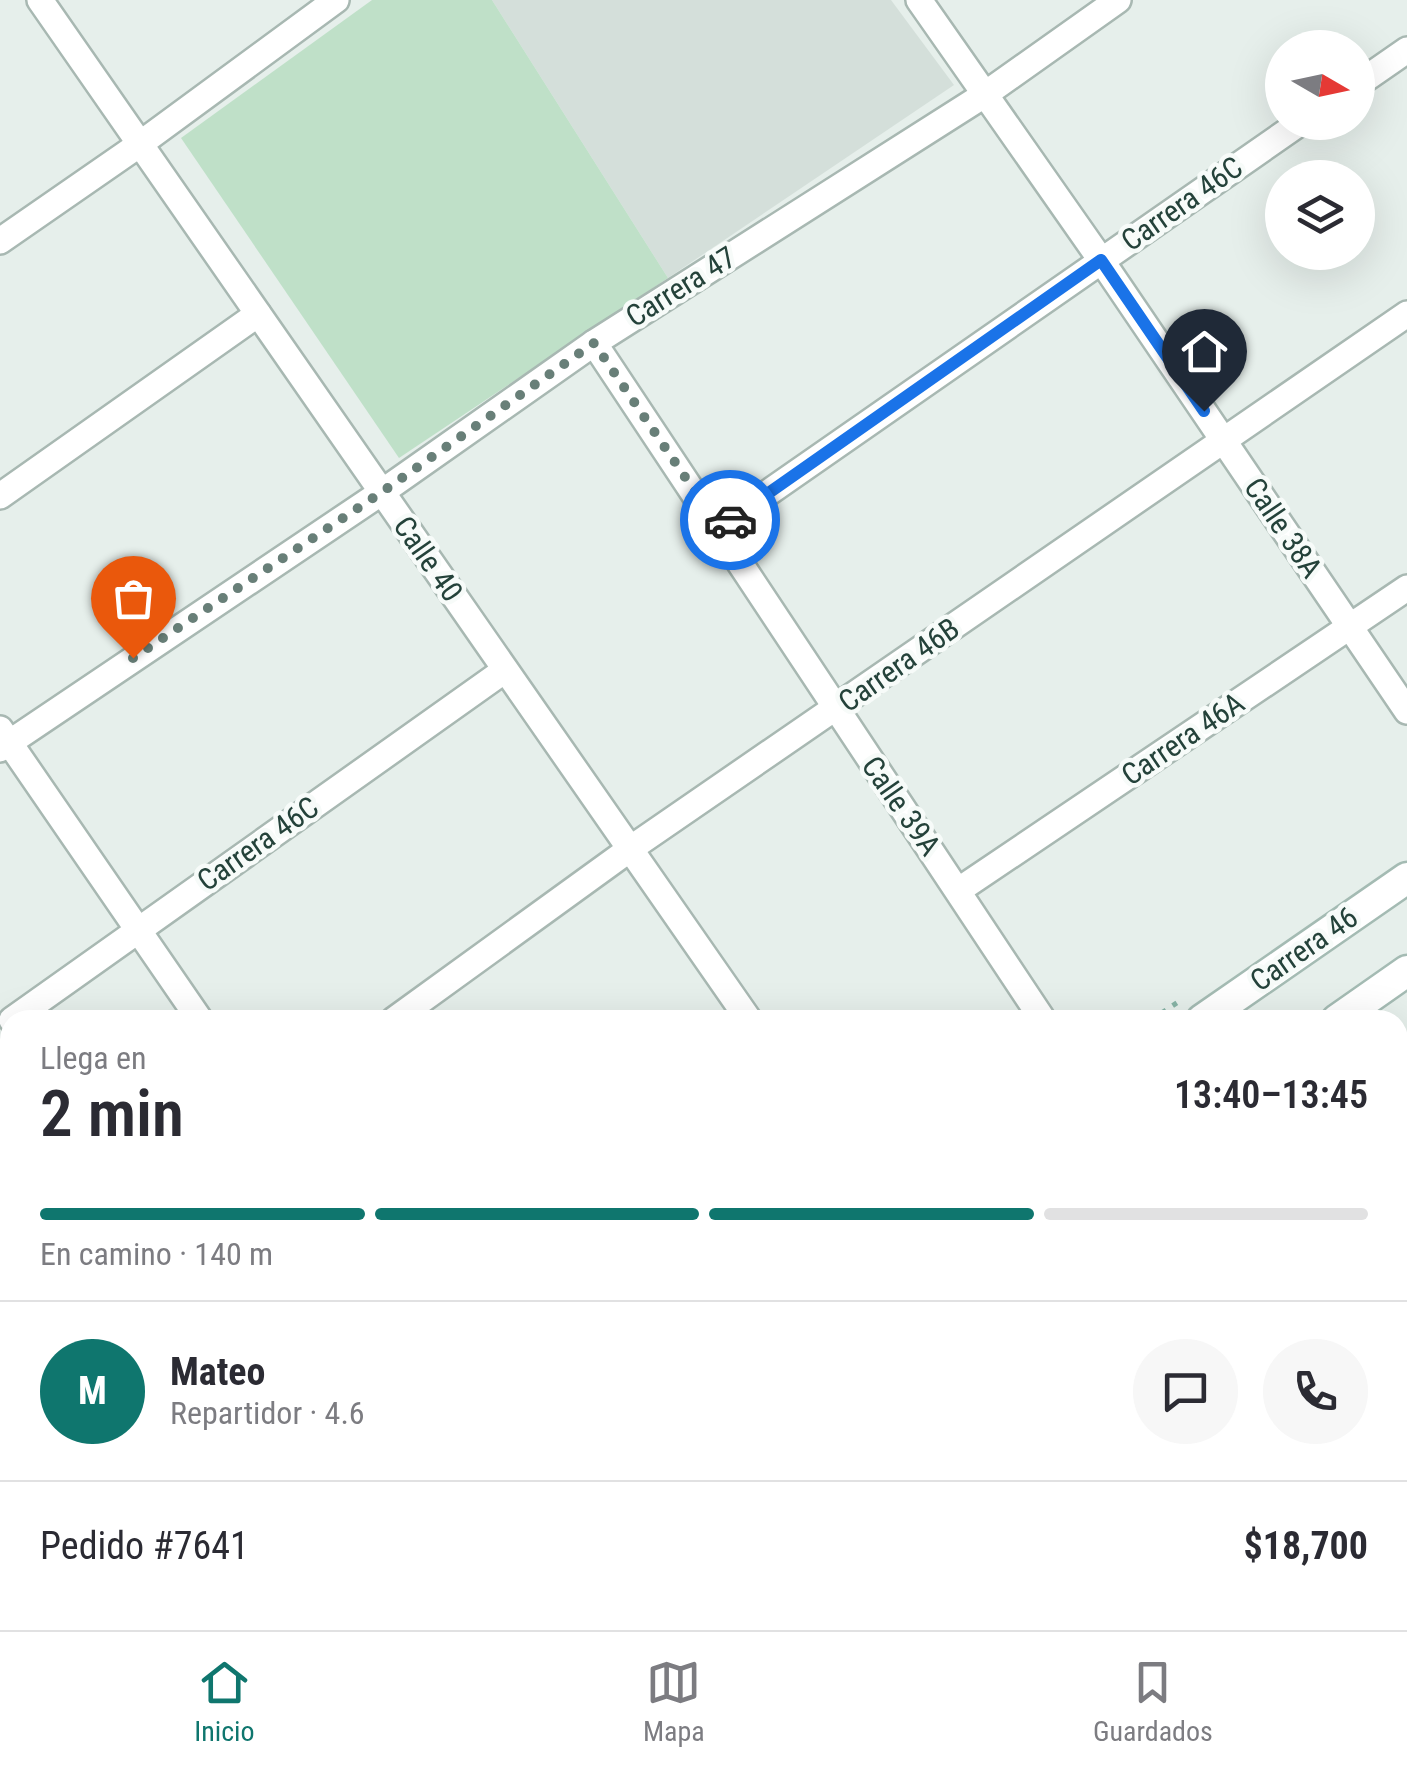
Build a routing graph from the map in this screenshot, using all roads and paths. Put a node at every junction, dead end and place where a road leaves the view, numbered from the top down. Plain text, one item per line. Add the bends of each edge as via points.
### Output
1 (40, 0) edge
2 (336, 0) edge
3 (919, 0) edge
4 (1118, 0) edge
5 (1407, 50) edge
6 (1375, 72) edge
7 (984, 95) junction
8 (1275, 140) edge
9 (140, 144) junction
10 (0, 241) edge
11 (1101, 260) junction
12 (258, 314) junction
13 (1407, 314) edge
14 (594, 343) junction
15 (1225, 441) junction
16 (382, 492) junction
17 (0, 496) edge
18 (719, 527) junction
19 (1407, 588) edge
20 (1349, 627) junction
21 (506, 670) junction
22 (835, 710) junction
23 (1407, 711) edge
24 (3, 740) edge
25 (630, 849) junction
26 (1407, 878) edge
27 (959, 890) junction
28 (137, 929) junction
29 (1407, 972) edge
30 (26, 1010) edge
31 (193, 1010) edge
32 (408, 1010) edge
33 (742, 1010) edge
34 (1037, 1010) edge
35 (1216, 1010) edge
36 (1352, 1010) edge

1 - 9 street, Calle 40
2 - 9 street
3 - 7 street, Calle 38A
4 - 7 street, Carrera 47
5 - 6 street
7 - 11 street, Calle 38A
7 - 14 street, Carrera 47
8 - 11 street, Carrera 46C
9 - 10 street
9 - 12 street, Calle 40
11 - 15 street, Calle 38A
11 - 18 street, Carrera 46C
12 - 16 street, Calle 40
12 - 17 street
13 - 15 street, Carrera 46B
14 - 16 street, Carrera 47
14 - 18 street, Calle 39A
15 - 20 street, Calle 38A
15 - 22 street, Carrera 46B
16 - 21 street, Calle 40
16 - 24 street, Carrera 47
18 - 22 street, Calle 39A
19 - 20 street, Carrera 46A
20 - 23 street, Calle 38A
20 - 27 street, Carrera 46A
21 - 25 street, Calle 40
21 - 28 street, Carrera 46C
22 - 25 street, Carrera 46B
22 - 27 street, Calle 39A
24 - 28 street
25 - 32 street, Carrera 46B
25 - 33 street, Calle 40
26 - 35 main road, Carrera 46
27 - 34 street, Calle 39A
28 - 30 street, Carrera 46C
28 - 31 street
29 - 36 main road

